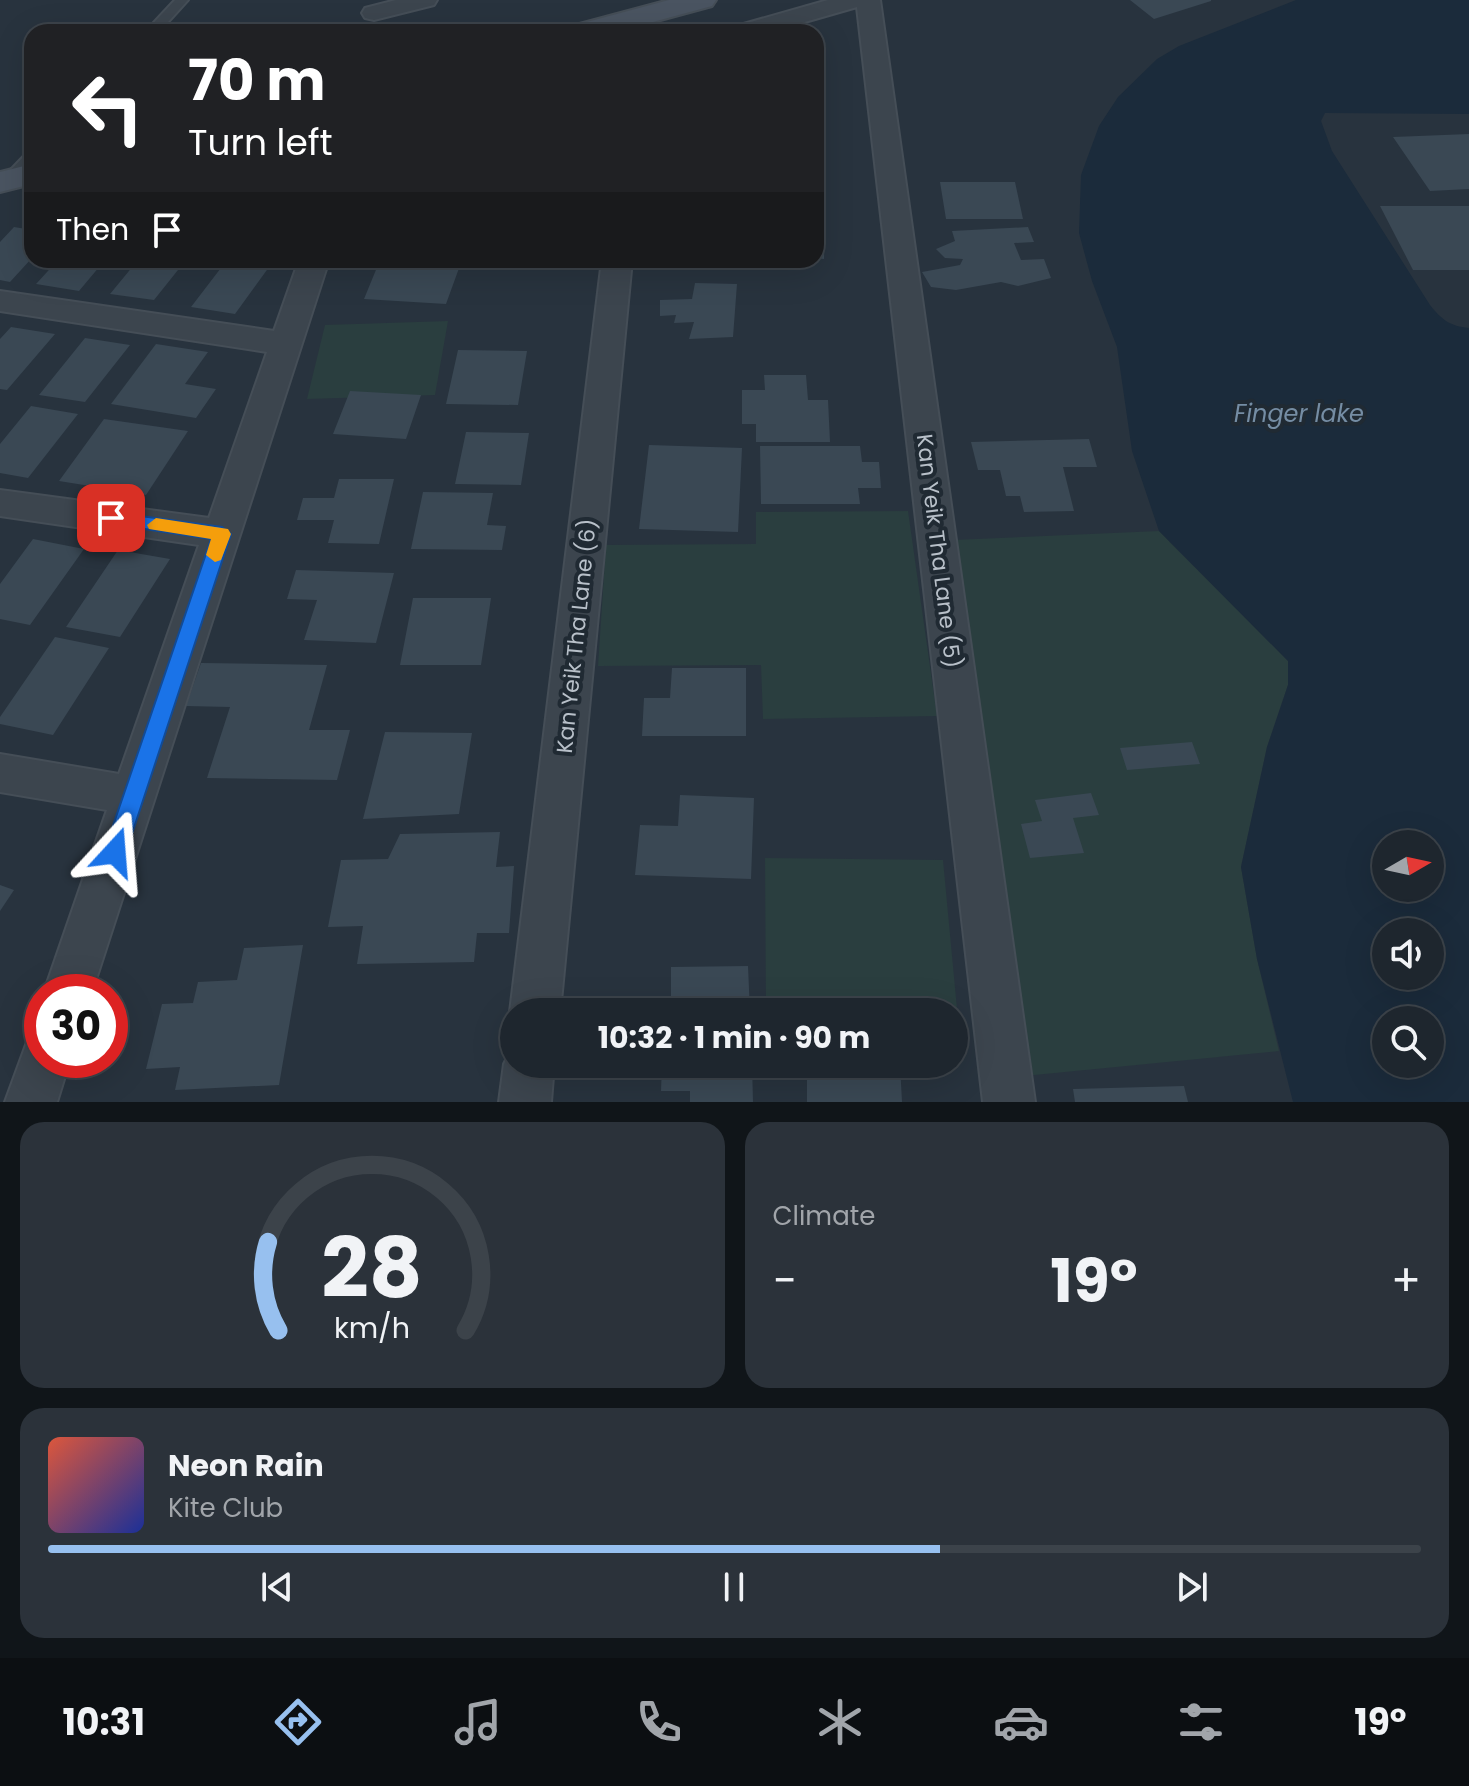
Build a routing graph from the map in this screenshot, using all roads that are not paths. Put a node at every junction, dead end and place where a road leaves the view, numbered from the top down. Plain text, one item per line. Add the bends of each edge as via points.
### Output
1 (182, 0) edge
2 (425, 0) edge
3 (702, 0) edge
4 (855, 0) edge
5 (868, 0) edge
6 (376, 15) edge
7 (160, 24) edge
8 (612, 24) edge
9 (770, 24) edge
10 (311, 268) edge
11 (616, 268) edge
12 (0, 301) edge
13 (286, 344) junction
14 (0, 503) edge
15 (222, 534) junction
16 (0, 773) edge
17 (134, 796) junction
18 (74, 974) edge
19 (537, 998) edge
20 (39, 1078) edge
21 (528, 1078) edge
22 (31, 1102) edge
23 (525, 1102) edge
24 (1009, 1102) edge

1 - 7 lane
2 - 6 street
3 - 8 main road
4 - 9 street
5 - 24 street, Kan Yeik Tha Lane (5)
10 - 13 street
11 - 19 street, Kan Yeik Tha Lane (6)
12 - 13 street
13 - 15 street
14 - 15 street
15 - 17 street
16 - 17 street
17 - 18 street
20 - 22 street
21 - 23 street

